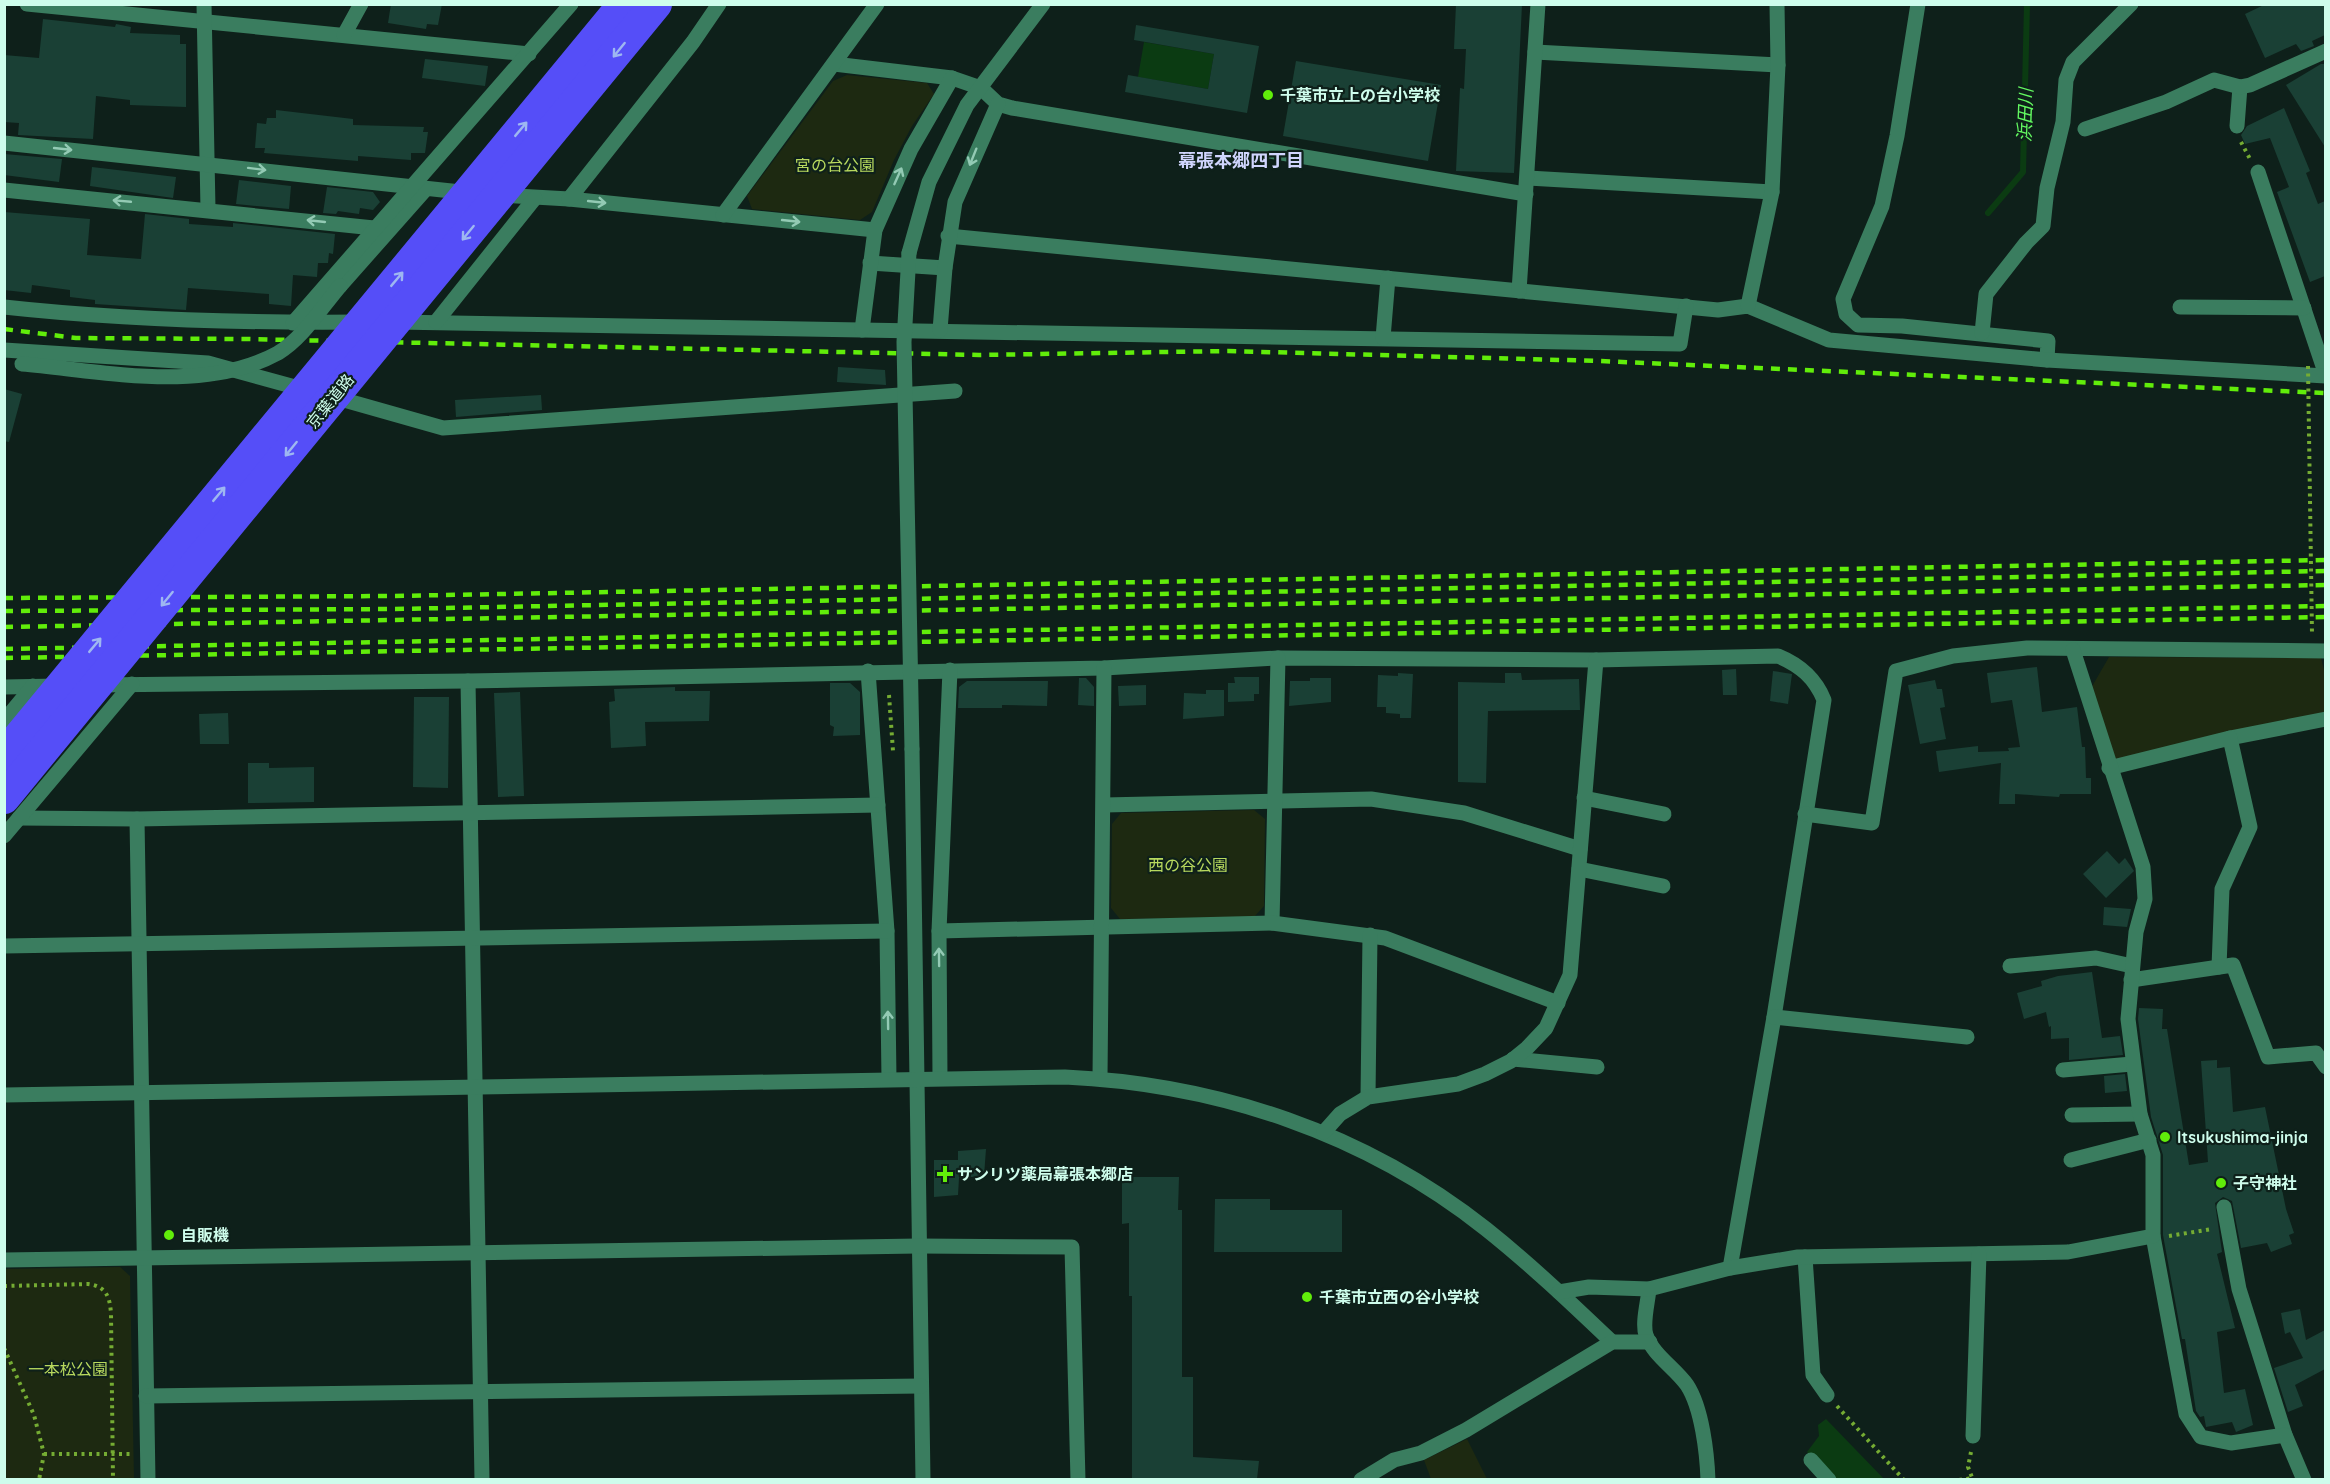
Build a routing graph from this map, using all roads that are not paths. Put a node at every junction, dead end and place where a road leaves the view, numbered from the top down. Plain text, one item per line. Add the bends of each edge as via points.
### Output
1 (27, 4) edge
2 (204, 4) edge
3 (361, 4) edge
4 (571, 4) edge
5 (624, 4) edge
6 (656, 4) edge
7 (719, 4) edge
8 (877, 4) edge
9 (1043, 4) edge
10 (1538, 4) edge
11 (1777, 4) edge
12 (1918, 4) edge
13 (2131, 4) edge
14 (204, 21) junction
15 (345, 35) junction
16 (2325, 51) edge
17 (1535, 52) junction
18 (529, 54) junction
19 (834, 64) junction
20 (1778, 65) junction
21 (952, 78) junction
22 (2240, 87) junction
23 (981, 88) junction
24 (998, 104) junction
25 (2237, 126) road end
26 (2085, 129) dead end
27 (4, 143) edge
28 (207, 163) junction
29 (2258, 172) road end
30 (1528, 178) junction
31 (418, 189) junction
32 (4, 190) edge
33 (1772, 192) junction
34 (1526, 194) junction
35 (535, 198) junction
36 (569, 199) junction
37 (208, 209) junction
38 (723, 215) junction
39 (374, 228) junction
40 (875, 230) junction
41 (948, 236) junction
42 (870, 263) junction
43 (945, 268) junction
44 (1388, 278) junction
45 (1519, 291) junction
46 (1686, 306) junction
47 (1748, 306) junction
48 (4, 307) edge
49 (2180, 307) dead end
50 (2304, 308) junction
51 (293, 322) junction
52 (436, 322) junction
53 (862, 330) junction
54 (940, 330) junction
55 (1982, 333) junction
56 (1383, 338) junction
57 (4, 350) edge
58 (4, 356) edge
59 (2047, 360) junction
60 (2325, 376) edge
61 (955, 391) dead end
62 (2073, 650) junction
63 (2325, 653) edge
64 (1278, 658) junction
65 (1596, 660) junction
66 (1104, 668) junction
67 (868, 670) junction
68 (950, 670) junction
69 (468, 681) junction
70 (132, 684) junction
71 (33, 686) junction
72 (4, 687) edge
73 (2325, 719) edge
74 (4, 721) edge
75 (2230, 738) junction
76 (4, 755) edge
77 (2109, 768) junction
78 (1584, 798) junction
79 (1275, 802) junction
80 (878, 805) junction
81 (1104, 805) junction
82 (12, 808) edge
83 (471, 813) junction
84 (1665, 814) dead end
85 (1806, 814) junction
86 (137, 819) junction
87 (4, 836) edge
88 (1580, 849) junction
89 (1579, 869) junction
90 (1663, 886) dead end
91 (1272, 923) junction
92 (1102, 928) junction
93 (887, 931) junction
94 (939, 931) junction
95 (1370, 935) junction
96 (474, 938) junction
97 (138, 943) junction
98 (4, 946) edge
99 (2010, 966) dead end
100 (2219, 967) junction
101 (2131, 973) junction
102 (1558, 1003) junction
103 (1774, 1017) junction
104 (1967, 1037) dead end
105 (1513, 1059) junction
106 (2132, 1064) junction
107 (1598, 1067) dead end
108 (2325, 1067) edge
109 (2063, 1070) dead end
110 (940, 1078) junction
111 (1101, 1078) junction
112 (889, 1079) junction
113 (915, 1079) junction
114 (475, 1087) junction
115 (142, 1092) junction
116 (4, 1095) edge
117 (1368, 1096) junction
118 (2073, 1114) dead end
119 (2140, 1114) junction
120 (1324, 1132) junction
121 (2149, 1140) junction
122 (2071, 1160) dead end
123 (2224, 1207) dead end
124 (2153, 1236) junction
125 (918, 1246) junction
126 (478, 1252) junction
127 (1979, 1254) junction
128 (1805, 1257) junction
129 (143, 1258) junction
130 (4, 1260) edge
131 (1730, 1268) junction
132 (1649, 1289) junction
133 (1559, 1292) junction
134 (1612, 1342) junction
135 (1650, 1342) junction
136 (921, 1386) junction
137 (479, 1390) junction
138 (1827, 1395) road end
139 (146, 1396) junction
140 (2285, 1435) junction
141 (1973, 1436) road end
142 (1811, 1460) dead end
143 (148, 1479) edge
144 (482, 1479) edge
145 (923, 1479) edge
146 (1078, 1479) edge
147 (1361, 1479) edge
148 (1708, 1479) edge
149 (1829, 1479) edge
150 (2304, 1479) edge

1 - 14 street
2 - 14 street
3 - 15 street
4 - 18 street
76 -> 5 highway, 京葉道路, bridge
6 -> 82 highway, 京葉道路, bridge
7 - 36 street
8 - 19 street
9 - 23 street
10 - 17 street
11 - 20 street
12 - 55 street via 1882,206 1843,299 1845,314 1858,325
13 - 55 street via 2073,62 2066,80 2063,122 2047,188 2043,226 1986,294
14 - 15 street
14 - 28 street
15 - 18 street
16 - 22 street
17 - 20 street
17 - 30 street
18 - 31 street
19 - 21 street
19 - 38 street
20 - 33 street
21 - 23 street
40 -> 21 street via 911,149
22 - 25 street
22 - 26 street via 2214,80 2166,102
23 - 24 street
23 - 113 street, bridge via 967,105 929,182 909,253 904,342
24 - 34 street
24 -> 41 street via 955,202
27 -> 28 street
28 -> 31 street
28 - 37 street
29 - 50 street
30 - 33 street
30 - 34 street
31 - 35 street
31 - 39 street
31 - 58 street, bridge via 315,318 279,352 227,372 202,376 22,364
37 -> 32 street
33 - 47 street
34 - 45 street
35 - 36 street
35 - 52 street
36 -> 38 street
39 -> 37 street
38 -> 40 street
39 - 51 street
40 - 42 street
41 - 43 street
41 - 44 street
42 - 43 street
42 - 53 street
43 - 54 street
44 - 45 street
44 - 56 street
45 - 46 street
46 - 47 street via 1718,310
46 - 56 street via 1680,344
47 - 59 street via 1829,340
48 - 51 street via 73,315
49 - 50 street
50 - 60 street
51 - 52 street
52 - 53 street
53 - 54 street
54 - 56 street
55 - 59 street via 2048,341
57 - 61 street via 207,363 443,428
59 - 60 street
62 - 63 street
62 - 77 street
62 - 85 street via 2027,648 1953,656 1896,671 1872,823
64 - 65 street
64 - 66 street
64 - 79 street
65 - 78 street
65 - 85 street via 1778,656 1795,664 1810,676 1824,700
66 - 68 street
66 - 81 street
67 - 68 street
67 - 69 street
67 - 80 street
68 - 94 street
69 - 70 street
69 - 83 street
70 - 71 street
70 - 82 street
71 - 72 street
71 - 74 street
73 - 75 street
75 - 77 street
75 - 100 street via 2250,827 2222,889
77 - 101 street via 2143,867 2145,899
78 - 84 street
78 - 88 street
79 - 81 street
79 - 88 street via 1371,800 1420,805 1464,813
79 - 91 street
80 - 83 street
80 - 93 street
81 - 92 street
82 - 86 street
82 - 87 street
83 - 86 street
83 - 96 street
85 - 103 street
86 - 97 street
88 - 89 street
89 - 90 street
89 - 102 street via 1570,975
91 - 92 street
91 - 95 street
92 - 94 street
92 - 111 street
93 - 96 street
112 -> 93 street
110 -> 94 street
95 - 102 street
95 - 117 street
96 - 97 street
96 - 114 street
97 - 98 street
97 - 115 street
99 - 101 street via 2096,958
100 - 101 street
100 - 108 street via 2233,965 2268,1057 2316,1053
101 - 106 street via 2128,1019
102 - 105 street via 1546,1028
103 - 104 street
103 - 131 street
105 - 107 street
105 - 117 street via 1458,1084
106 - 109 street
106 - 119 street
110 - 111 street
110 - 113 street
111 - 120 street via 1195,1092 1265,1110
112 - 113 street
112 - 114 street
113 - 125 street
114 - 115 street
114 - 126 street
115 - 116 street
115 - 129 street
117 - 120 street via 1340,1114
118 - 119 street
119 - 121 street
120 - 133 street via 1454,1205
121 - 122 street
121 - 124 street via 2153,1155
123 - 140 street via 2239,1289
124 - 127 street via 2068,1252
124 - 140 street via 2186,1414 2201,1437 2231,1443
125 - 126 street
125 - 136 street
125 - 146 street via 1072,1246
126 - 129 street
126 - 137 street
127 - 128 street
127 - 141 street
128 - 131 street
128 - 138 street via 1813,1375
129 - 130 street
129 - 139 street
131 - 132 street
132 - 133 street via 1589,1287
132 - 135 street via 1645,1333
133 - 134 street
134 - 135 street
134 - 147 street via 1466,1430 1421,1453 1394,1460
135 - 148 street via 1688,1387 1708,1459
136 - 137 street
136 - 145 street
137 - 139 street
137 - 144 street
139 - 143 street
140 - 150 street
142 - 149 street

